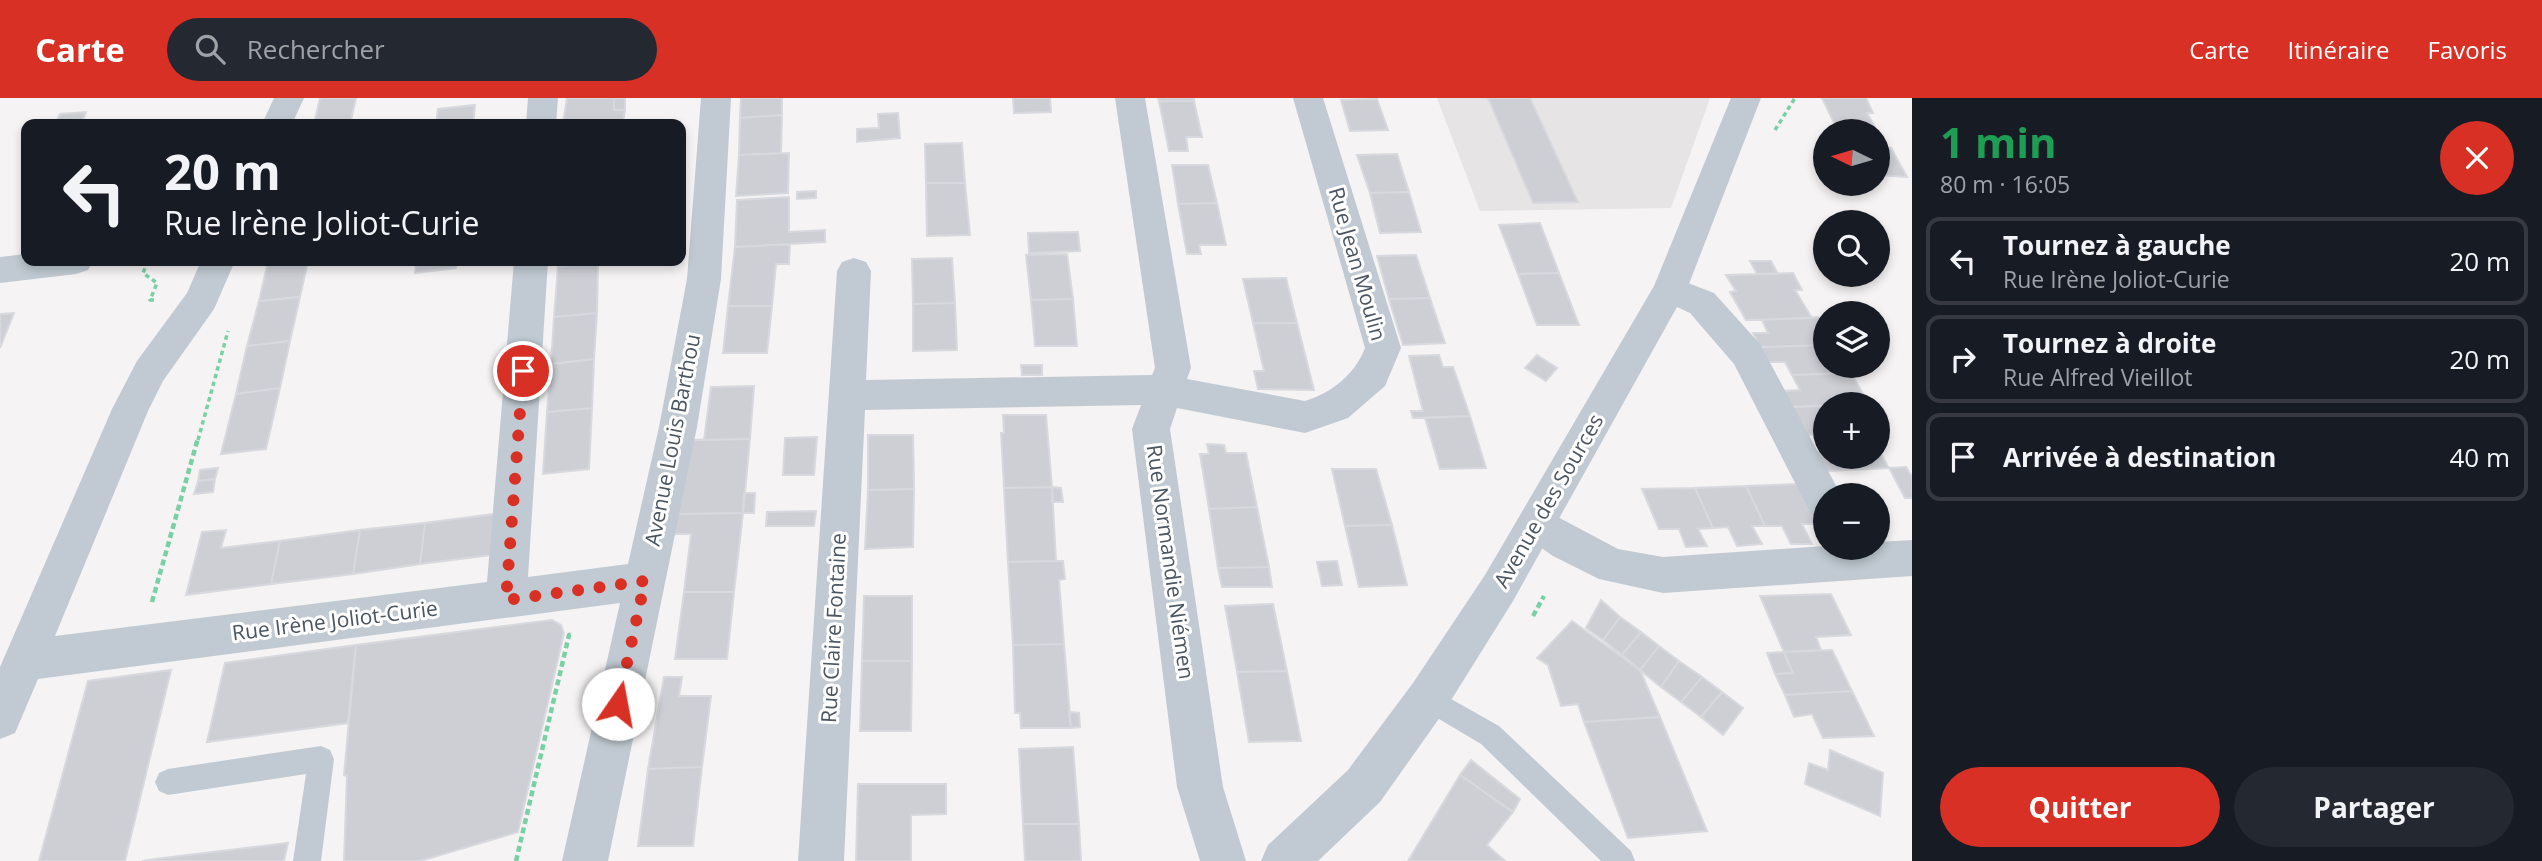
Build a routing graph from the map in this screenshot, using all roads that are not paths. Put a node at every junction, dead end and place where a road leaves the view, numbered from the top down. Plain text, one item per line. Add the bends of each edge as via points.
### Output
1 (289, 98) edge
2 (543, 98) edge
3 (716, 98) edge
4 (1130, 98) edge
5 (1308, 98) edge
6 (1746, 98) edge
7 (279, 119) edge
8 (541, 119) edge
9 (34, 266) edge
10 (216, 266) edge
11 (531, 266) edge
12 (0, 270) edge
13 (854, 271) dead end
14 (1670, 289) junction
15 (1163, 390) junction
16 (847, 395) junction
17 (1815, 483) edge
18 (1537, 523) junction
19 (1890, 557) edge
20 (1813, 558) edge
21 (1912, 558) edge
22 (645, 581) junction
23 (506, 600) junction
24 (26, 660) junction
25 (1428, 698) junction
26 (0, 718) edge
27 (168, 782) dead end
28 (307, 861) edge
29 (585, 861) edge
30 (821, 861) edge
31 (1223, 861) edge
32 (1284, 861) edge
33 (1621, 861) edge

1 - 7 street
2 - 8 street
3 - 22 street, Avenue Louis Barthou via 704,279
4 - 15 street, Rue Normandie Niémen via 1173,368
5 - 15 street, Rue Jean Moulin via 1383,348 1372,376 1335,407 1305,417
6 - 14 street, Avenue des Sources
9 - 12 street
10 - 24 street via 202,299 150,371 130,409
11 - 23 street
13 - 16 street, Rue Claire Fontaine
14 - 17 street via 1702,303 1747,354
14 - 18 street, Avenue des Sources
15 - 16 street
15 - 31 street, Rue Normandie Niémen via 1151,429 1200,787
16 - 30 street, Rue Claire Fontaine
18 - 20 street via 1613,566 1663,575
18 - 25 street, Avenue des Sources
19 - 21 street
22 - 23 street, Rue Irène Joliot-Curie
22 - 29 street, Avenue Louis Barthou
23 - 24 street, Rue Irène Joliot-Curie
24 - 26 street
25 - 32 street, Avenue des Sources via 1364,786
25 - 33 lane via 1490,735
27 - 28 lane via 321,759

